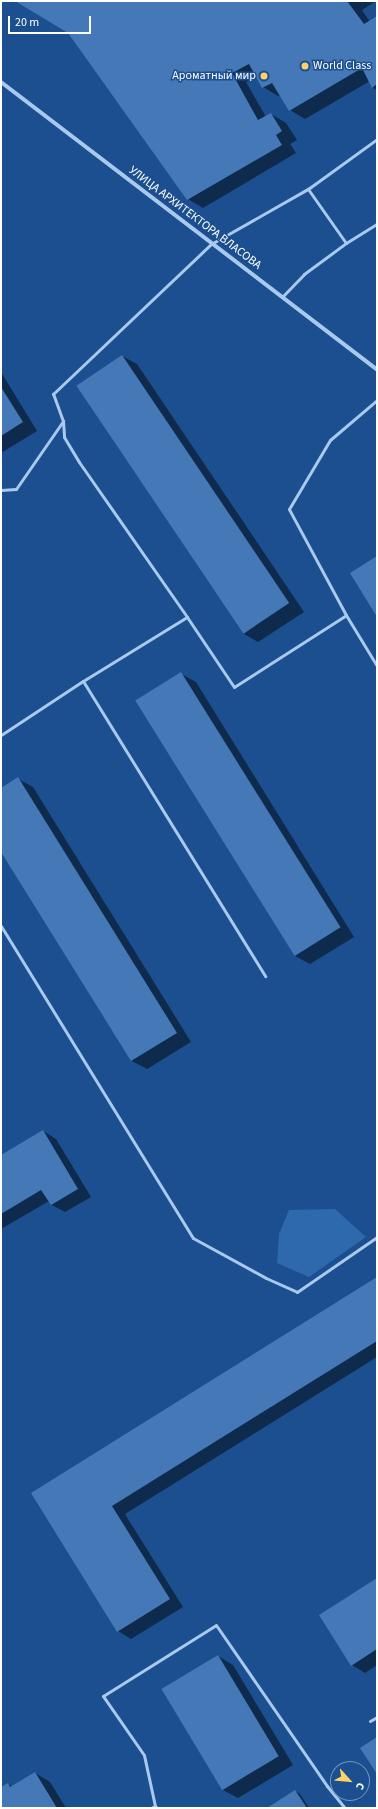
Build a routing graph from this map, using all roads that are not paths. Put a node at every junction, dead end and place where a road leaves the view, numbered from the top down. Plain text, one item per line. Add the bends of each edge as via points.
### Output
1 (1, 82) edge
2 (377, 139) edge
3 (308, 189) junction
4 (377, 224) edge
5 (346, 243) junction
6 (212, 244) junction
7 (282, 297) junction
8 (377, 369) edge
9 (377, 400) edge
10 (63, 421) junction
11 (1, 490) edge
12 (346, 615) junction
13 (187, 617) junction
14 (377, 666) edge
15 (83, 681) junction
16 (1, 734) edge
17 (1, 926) edge
18 (265, 976) dead end
19 (377, 1237) edge
20 (377, 1717) edge
21 (370, 1722) dead end
22 (156, 1807) edge
23 (151, 1808) edge
24 (345, 1808) edge

1 - 6 street, УЛИЦА АРХИТЕКТОРА ВЛАСОВА
2 - 3 lane
3 - 5 lane
3 - 6 lane
4 - 5 lane
5 - 7 lane via 304,274
6 - 7 street, УЛИЦА АРХИТЕКТОРА ВЛАСОВА
6 - 10 lane via 53,394
7 - 8 street, УЛИЦА АРХИТЕКТОРА ВЛАСОВА
9 - 12 lane via 330,440 289,509
10 - 11 lane via 16,489
10 - 13 lane via 64,437 79,462
12 - 13 lane via 234,687
12 - 14 lane
13 - 15 lane
15 - 16 lane
15 - 18 lane
17 - 19 lane via 193,1238 297,1292
20 - 21 lane
22 - 23 lane
22 - 24 lane via 144,1755 104,1696 216,1625 327,1786

